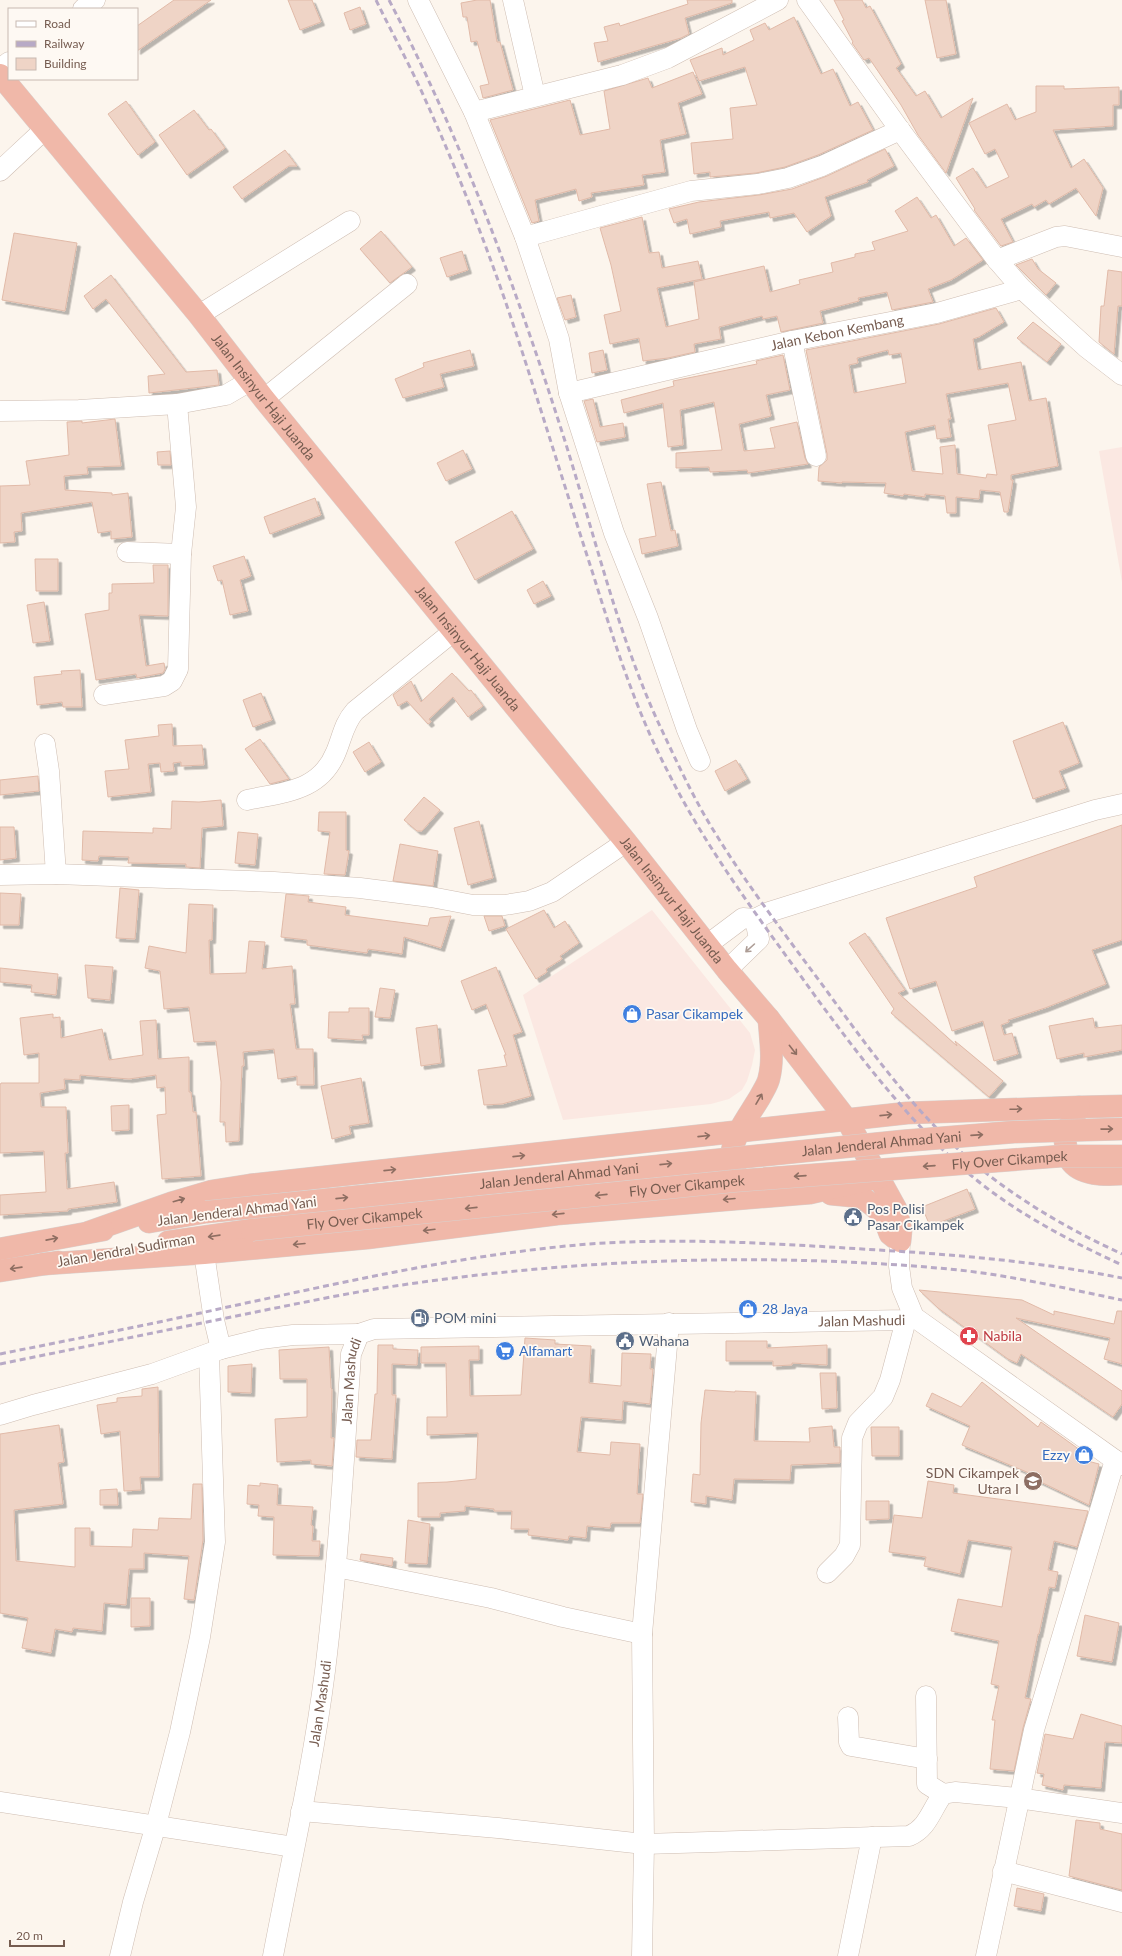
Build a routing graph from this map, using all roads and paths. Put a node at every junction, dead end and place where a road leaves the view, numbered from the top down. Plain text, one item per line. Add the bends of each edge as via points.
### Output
1 (95, 0) edge
2 (418, 0) edge
3 (513, 0) edge
4 (778, 0) edge
5 (807, 0) edge
6 (83, 8) edge
7 (8, 63) edge
8 (0, 69) edge
9 (0, 75) edge
10 (535, 96) junction
11 (474, 112) junction
12 (44, 130) junction
13 (900, 130) junction
14 (0, 171) edge
15 (350, 221) dead end
16 (525, 237) junction
17 (1122, 247) edge
18 (997, 260) junction
19 (407, 284) dead end
20 (1022, 289) junction
21 (199, 315) junction
22 (792, 341) junction
23 (1122, 375) edge
24 (250, 381) junction
25 (569, 393) junction
26 (264, 399) junction
27 (177, 404) junction
28 (0, 411) edge
29 (816, 456) dead end
30 (127, 552) dead end
31 (181, 554) junction
32 (454, 631) junction
33 (104, 695) dead end
34 (45, 744) dead end
35 (700, 761) dead end
36 (247, 800) dead end
37 (1122, 804) edge
38 (626, 842) junction
39 (0, 874) edge
40 (56, 874) junction
41 (755, 920) junction
42 (707, 946) junction
43 (726, 970) junction
44 (769, 1019) junction
45 (1122, 1106) edge
46 (1079, 1107) junction
47 (847, 1120) junction
48 (1122, 1129) edge
49 (739, 1132) junction
50 (1122, 1156) edge
51 (1122, 1174) edge
52 (880, 1177) junction
53 (810, 1193) junction
54 (760, 1196) junction
55 (252, 1230) joint
56 (89, 1232) junction
57 (900, 1241) junction
58 (0, 1249) edge
59 (204, 1253) junction
60 (44, 1264) junction
61 (0, 1271) edge
62 (910, 1319) junction
63 (669, 1323) junction
64 (359, 1334) junction
65 (216, 1352) junction
66 (0, 1415) edge
67 (1119, 1462) edge
68 (336, 1567) junction
69 (827, 1573) dead end
70 (642, 1634) junction
71 (926, 1696) dead end
72 (848, 1717) dead end
73 (927, 1759) junction
74 (943, 1794) junction
75 (1018, 1798) junction
76 (0, 1802) edge
77 (302, 1811) junction
78 (1122, 1813) edge
79 (156, 1824) junction
80 (872, 1837) junction
81 (644, 1844) junction
82 (294, 1847) junction
83 (1003, 1870) junction
84 (1122, 1902) edge
85 (120, 1956) edge
86 (273, 1956) edge
87 (642, 1956) edge
88 (848, 1956) edge
89 (986, 1956) edge

1 - 6 street
2 - 11 street
3 - 10 street
4 - 10 street via 668,58 622,75
5 - 13 street
7 - 8 street
9 - 12 highway, Jalan Insinyur Haji Juanda
10 - 11 street
11 - 16 street
12 - 14 street
12 - 21 highway, Jalan Insinyur Haji Juanda
13 - 16 street via 822,166 788,178 691,191
13 - 18 street
15 - 21 street
16 - 25 street via 559,339
17 - 18 street via 1065,236 1056,237
18 - 20 street
19 - 26 street
20 - 22 street, Jalan Kebon Kembang via 937,313
20 - 23 street via 1087,348
21 - 24 highway, Jalan Insinyur Haji Juanda
22 - 25 street, Jalan Kebon Kembang
22 - 29 street
24 - 26 highway, Jalan Insinyur Haji Juanda
24 - 27 street via 226,395
25 - 35 street via 614,533
26 - 32 highway, Jalan Insinyur Haji Juanda
27 - 28 street via 79,410
27 - 31 street via 186,507
30 - 31 street
31 - 33 street via 176,676 164,686
32 - 36 street via 355,711 347,720 335,755 319,778 310,785 295,790
32 - 38 highway, Jalan Insinyur Haji Juanda
34 - 40 street
37 - 41 street via 1095,810 769,912
38 - 40 street via 552,892 529,901 505,905 472,905 360,888 274,882
38 - 42 highway, Jalan Insinyur Haji Juanda
39 - 40 street
41 - 42 street via 743,918
41 -> 43 street via 759,939
42 - 43 highway, Jalan Insinyur Haji Juanda
43 - 44 highway, Jalan Insinyur Haji Juanda
44 -> 47 highway, Jalan Insinyur Haji Juanda
49 -> 44 highway via 769,1079
45 - 46 highway
47 -> 46 highway via 921,1112
46 - 51 highway via 1064,1136 1070,1159 1080,1169 1103,1175
47 - 49 highway
47 - 52 highway, Jalan Insinyur Haji Juanda
56 -> 48 highway, Jalan Jenderal Ahmad Yani, bridge via 206,1212 903,1140 1014,1132
49 - 54 highway via 732,1151 734,1171 738,1180
56 -> 49 highway via 212,1191 250,1185
50 -> 55 highway, Fly Over Cikampek, bridge via 1062,1156 734,1181
52 - 53 highway
52 - 57 highway, Jalan Insinyur Haji Juanda via 896,1209 901,1230
53 - 54 highway
53 - 57 highway via 862,1197 882,1213 890,1234
54 -> 59 highway via 557,1214 367,1238
55 -> 60 highway, Jalan Jendral Sudirman
58 -> 56 highway, Jalan Jenderal Ahmad Yani
57 - 62 street via 899,1266
59 - 60 highway
59 - 65 street
60 -> 61 highway, Jalan Jendral Sudirman
62 - 63 street, Jalan Mashudi
62 - 67 street
62 - 69 street via 882,1397 858,1423 852,1438 850,1545 844,1556
63 - 64 street, Jalan Mashudi via 374,1329
63 - 70 street
64 - 65 street via 293,1335 261,1339
64 - 68 street, Jalan Mashudi via 351,1354
65 - 66 street via 152,1374
65 - 79 street via 215,1542 192,1678
67 - 75 street via 1034,1730
68 - 70 street via 491,1598
68 - 77 street, Jalan Mashudi via 325,1671
70 - 81 street
71 - 73 street
72 - 73 street via 851,1746
73 - 74 street via 927,1784
74 - 75 street via 955,1792
74 - 80 street via 928,1822 918,1832 909,1836
75 - 78 street
75 - 83 street
76 - 79 street
77 - 81 street
77 - 82 street, Jalan Mashudi
79 - 82 street
79 - 85 street
80 - 81 street
80 - 88 street
81 - 87 street
82 - 86 street, Jalan Mashudi
83 - 84 street
83 - 89 street

